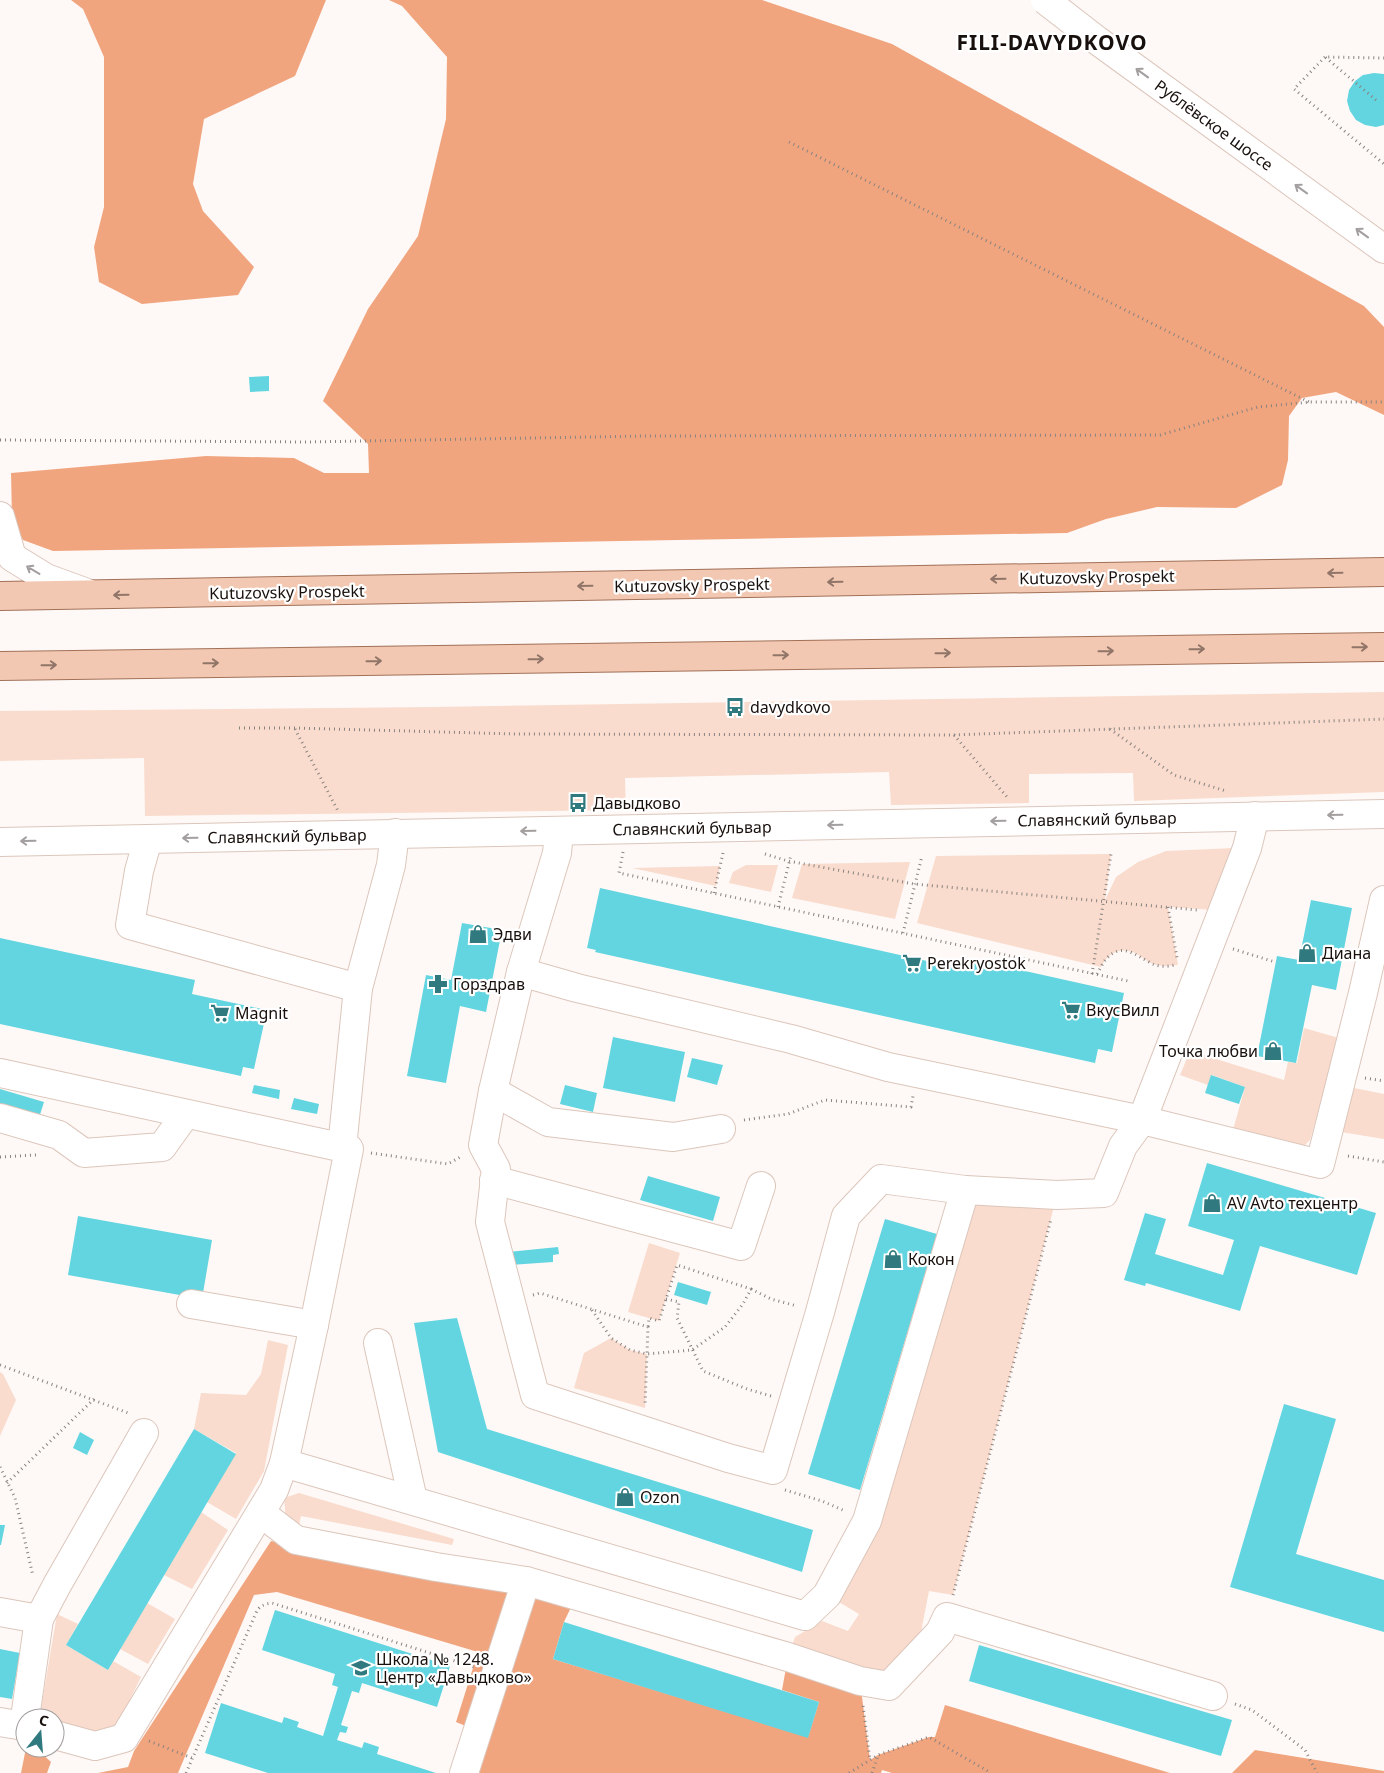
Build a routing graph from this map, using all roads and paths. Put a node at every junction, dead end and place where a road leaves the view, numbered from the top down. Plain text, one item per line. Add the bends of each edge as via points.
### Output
1 (1046, 0) edge
2 (1325, 57) junction
3 (1384, 58) edge
4 (1376, 100) dead end
5 (789, 142) dead end
6 (1384, 164) edge
7 (1384, 249) edge
8 (1310, 402) junction
9 (1384, 402) edge
10 (0, 440) edge
11 (0, 516) edge
12 (1384, 572) edge
13 (94, 595) junction
14 (0, 596) edge
15 (1384, 647) edge
16 (0, 666) edge
17 (1384, 719) edge
18 (239, 728) dead end
19 (295, 728) junction
20 (1109, 728) junction
21 (954, 735) junction
22 (1231, 792) dead end
23 (338, 810) dead end
24 (1384, 814) edge
25 (1255, 816) junction
26 (1028, 821) junction
27 (559, 831) junction
28 (395, 833) junction
29 (148, 839) junction
30 (0, 842) edge
31 (624, 852) dead end
32 (723, 853) dead end
33 (765, 854) dead end
34 (1111, 854) dead end
35 (791, 855) dead end
36 (922, 856) dead end
37 (788, 862) junction
38 (914, 884) junction
39 (714, 893) junction
40 (1384, 900) edge
41 (1104, 902) junction
42 (778, 907) junction
43 (1168, 907) junction
44 (1195, 919) dead end
45 (902, 933) junction
46 (1211, 942) junction
47 (1182, 956) dead end
48 (1275, 962) dead end
49 (1178, 965) junction
50 (521, 972) junction
51 (1092, 974) junction
52 (1097, 974) junction
53 (1128, 981) dead end
54 (358, 988) junction
55 (1373, 995) edge
56 (0, 1074) edge
57 (919, 1074) junction
58 (493, 1091) junction
59 (185, 1115) junction
60 (0, 1118) edge
61 (1142, 1120) junction
62 (721, 1129) joint
63 (483, 1145) junction
64 (345, 1149) junction
65 (1322, 1152) junction
66 (1384, 1162) edge
67 (494, 1180) junction
68 (762, 1186) dead end
69 (965, 1190) junction
70 (1057, 1195) junction
71 (751, 1289) junction
72 (666, 1299) junction
73 (511, 1300) junction
74 (192, 1304) dead end
75 (592, 1310) junction
76 (820, 1312) junction
77 (314, 1325) junction
78 (648, 1328) junction
79 (378, 1343) dead end
80 (692, 1350) junction
81 (647, 1354) junction
82 (0, 1365) edge
83 (94, 1399) junction
84 (794, 1402) junction
85 (651, 1432) junction
86 (144, 1434) joint
87 (284, 1463) junction
88 (0, 1467) edge
89 (7, 1483) junction
90 (413, 1500) junction
91 (261, 1513) junction
92 (526, 1581) junction
93 (0, 1612) edge
94 (41, 1616) junction
95 (947, 1617) junction
96 (496, 1674) junction
97 (860, 1681) junction
98 (1213, 1696) joint
99 (23, 1708) edge
100 (128, 1732) junction
101 (65, 1738) edge
102 (878, 1755) junction
103 (192, 1759) junction
104 (870, 1760) junction
105 (186, 1773) edge
106 (464, 1773) edge
107 (849, 1773) edge
108 (872, 1773) edge
109 (990, 1773) edge
110 (1317, 1773) edge

7 -> 1 street, Рублёвское шоссе, bridge
2 - 3 path
2 - 4 path
2 - 6 path via 1294,89
5 - 8 path
8 - 9 path
8 - 10 path via 1258,407 1160,435 646,436 306,442
13 -> 11 street via 46,578 12,557
12 -> 13 main road, Kutuzovsky Prospekt
13 - 14 main road, Kutuzovsky Prospekt
16 -> 15 main road
17 - 20 path
18 - 19 path
19 - 21 path via 516,734
19 - 23 path
20 - 21 path
20 - 22 path via 1174,775
21 - 26 path
24 -> 25 street, Славянский бульвар
25 - 26 street, Славянский бульвар
25 - 46 street via 1247,848
26 -> 27 street, Славянский бульвар
27 -> 28 street, Славянский бульвар
27 - 50 street via 557,853
28 -> 29 street, Славянский бульвар
28 - 54 street via 391,865
29 -> 30 street, Славянский бульвар
29 - 54 street via 130,925
31 - 39 path via 618,873
32 - 39 path
33 - 37 path
34 - 41 path
35 - 37 path
36 - 38 path
37 - 38 path
37 - 42 path
38 - 41 path
38 - 45 path
39 - 42 path
40 - 55 street
41 - 43 path
41 - 51 path
42 - 45 path
43 - 44 path via 1198,910
43 - 49 path
45 - 51 path
46 - 48 path
46 - 61 street
47 - 49 path
49 - 52 path via 1165,967 1150,963 1126,950 1114,952 1106,958
50 - 57 street
50 - 58 street
51 - 52 path
52 - 53 path
54 - 64 street
55 - 65 street
56 - 59 street
57 - 61 street
57 - 62 path via 911,1107 825,1100 788,1114 739,1121
58 - 62 street via 548,1122 673,1137
58 - 63 street
59 - 60 street via 162,1146 84,1152 59,1135
59 - 64 street
61 - 65 street via 1320,1164
61 - 70 street via 1124,1146 1104,1193
63 - 64 path via 448,1164
63 - 67 street via 496,1169
64 - 77 street
65 - 66 path
67 - 68 street via 741,1246
67 - 73 street via 490,1222
69 - 70 street
69 - 76 street via 881,1178 846,1216
69 - 90 street via 866,1521 827,1595 805,1616
70 - 95 path
71 - 72 path via 677,1265
71 - 76 path via 771,1299
71 - 80 path via 744,1304 725,1327
72 - 78 path via 660,1321 649,1318
72 - 80 path via 679,1302 677,1318
73 - 75 path via 540,1293
73 - 85 street via 535,1395
74 - 77 street
75 - 78 path
75 - 81 path via 610,1338 630,1350
76 - 84 street
77 - 87 street
78 - 81 path
79 - 90 street
80 - 81 path
80 - 84 path via 703,1370 747,1389
81 - 85 path via 645,1408
82 - 83 path
83 - 86 path via 133,1415
83 - 89 path
84 - 85 street via 773,1470
86 - 94 street
87 - 90 street
87 - 91 street
88 - 89 path
89 - 94 path via 14,1498
91 - 92 street via 296,1540
91 - 100 street
92 - 96 street
92 - 97 street
93 - 94 street
94 - 99 street
95 - 97 street via 940,1632 889,1686
95 - 98 street
96 - 103 path via 272,1603 264,1604 258,1608
96 - 106 street
97 - 104 path
98 - 110 path via 1252,1710 1305,1750
100 - 101 street via 124,1738 95,1746
100 - 103 path
102 - 104 path
102 - 108 path
102 - 109 path via 929,1737
103 - 105 path
104 - 107 path

